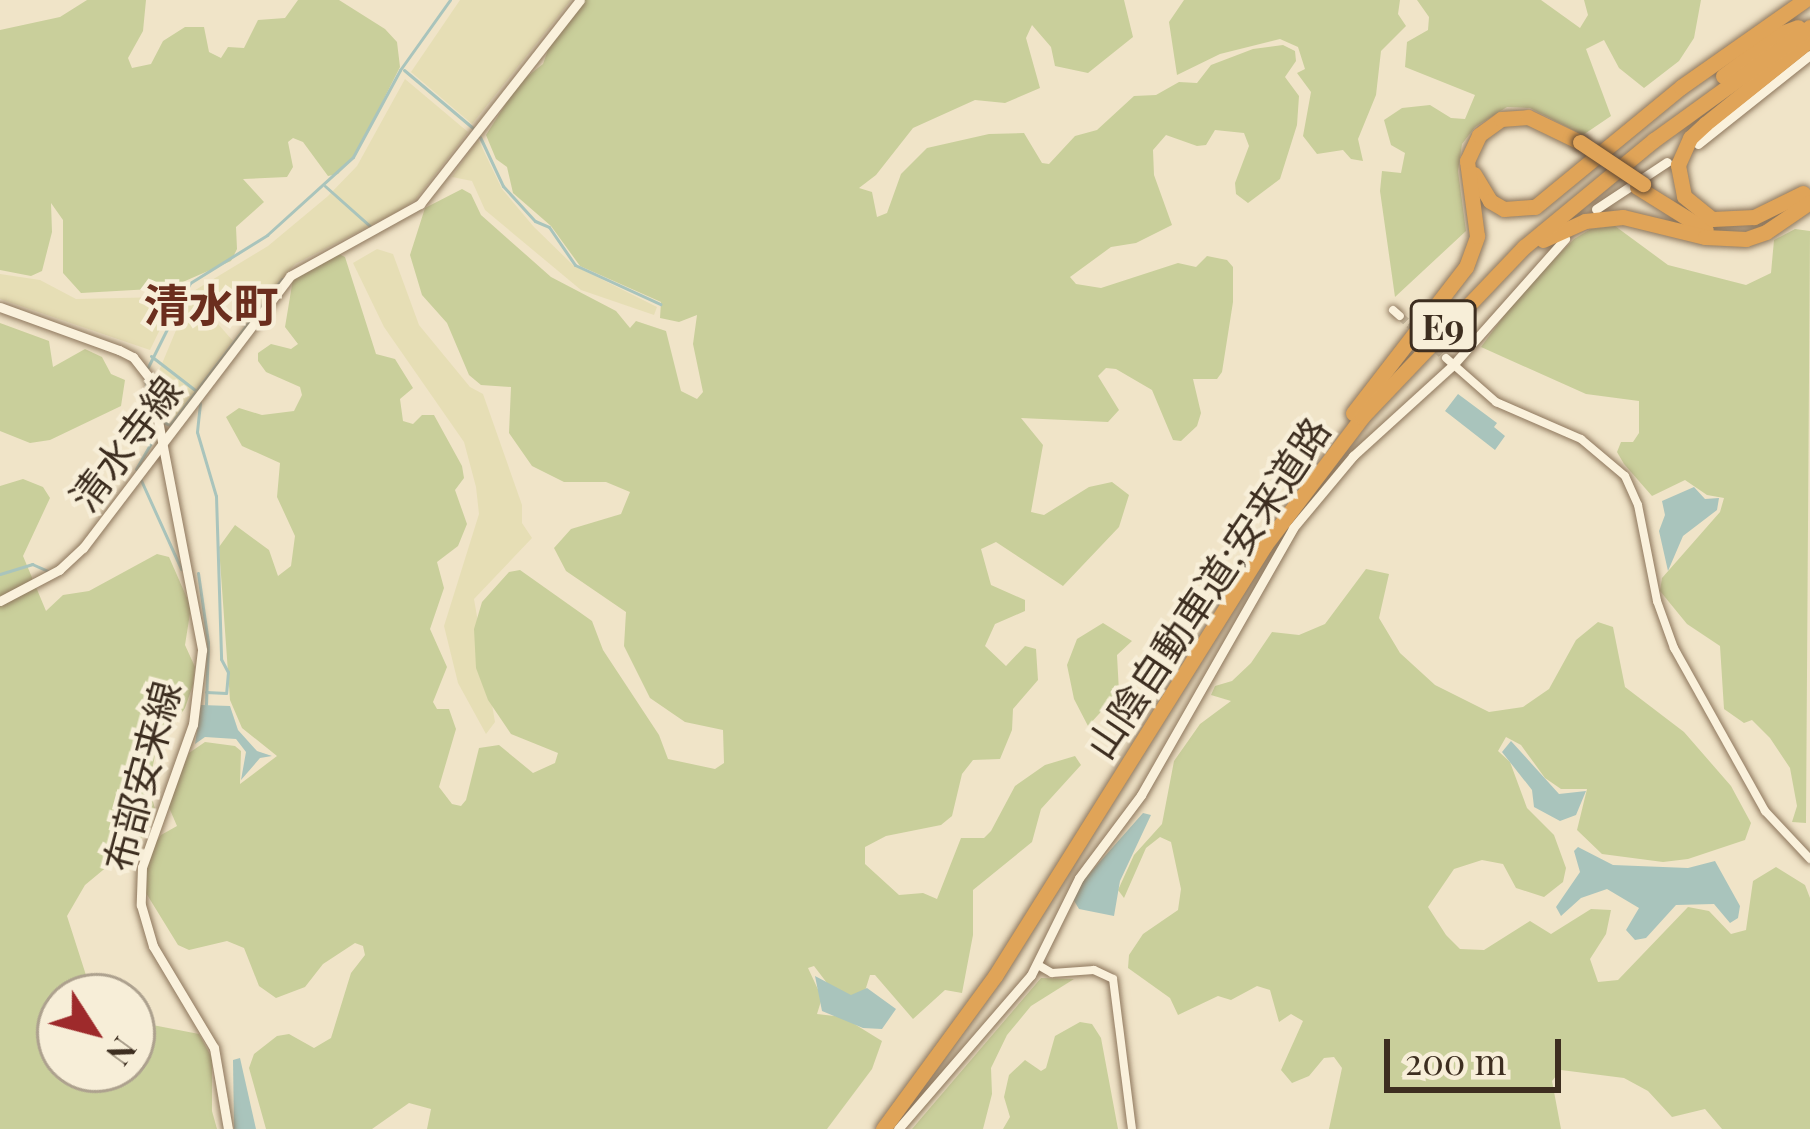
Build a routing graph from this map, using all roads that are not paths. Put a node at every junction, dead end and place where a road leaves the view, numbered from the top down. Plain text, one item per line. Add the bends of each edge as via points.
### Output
1 (580, 0) edge
2 (1805, 0) edge
3 (1807, 29) edge
4 (1810, 55) edge
5 (1578, 144) junction
6 (1698, 144) dead end
7 (1667, 161) dead end
8 (1808, 194) edge
9 (1596, 208) dead end
10 (1564, 239) dead end
11 (1508, 261) junction
12 (0, 307) edge
13 (1449, 362) junction
14 (163, 442) junction
15 (1265, 545) junction
16 (0, 602) edge
17 (1810, 859) edge
18 (1038, 965) junction
19 (228, 1129) edge
20 (883, 1129) edge
21 (898, 1129) edge
22 (1132, 1129) edge

1 - 14 main road, 清水寺線 via 421,204 290,276
2 - 5 highway via 1681,87 1534,207 1490,201 1474,174 1481,140 1508,123
3 - 8 highway via 1690,138 1678,165 1684,196 1712,219 1754,217
3 - 11 highway, 山陰自動車道;安来道路 / E9 via 1779,34 1734,68
4 - 6 main road
5 - 8 highway, bridge via 1689,221 1723,233 1764,226
5 - 15 highway via 1528,117 1501,119 1479,134 1467,161 1477,236 1466,267 1355,410
7 - 9 main road
8 - 11 highway via 1766,232 1746,239 1623,217 1586,221
10 - 13 main road
11 - 15 highway, 山陰自動車道;安来道路 / E9 via 1362,416
12 - 14 main road, 布部安来線 via 133,357 150,379
13 - 17 street via 1511,411 1598,449 1625,476 1673,648 1765,812
13 - 18 main road via 1293,528 1161,764 1079,878
14 - 16 main road, 清水寺線 via 71,561
14 - 19 main road, 布部安来線 via 202,650 193,724 142,868 140,905 153,946 214,1048
15 - 20 highway, 山陰自動車道;安来道路 / E9 via 1029,923
18 - 21 main road
18 - 22 street via 1113,979

